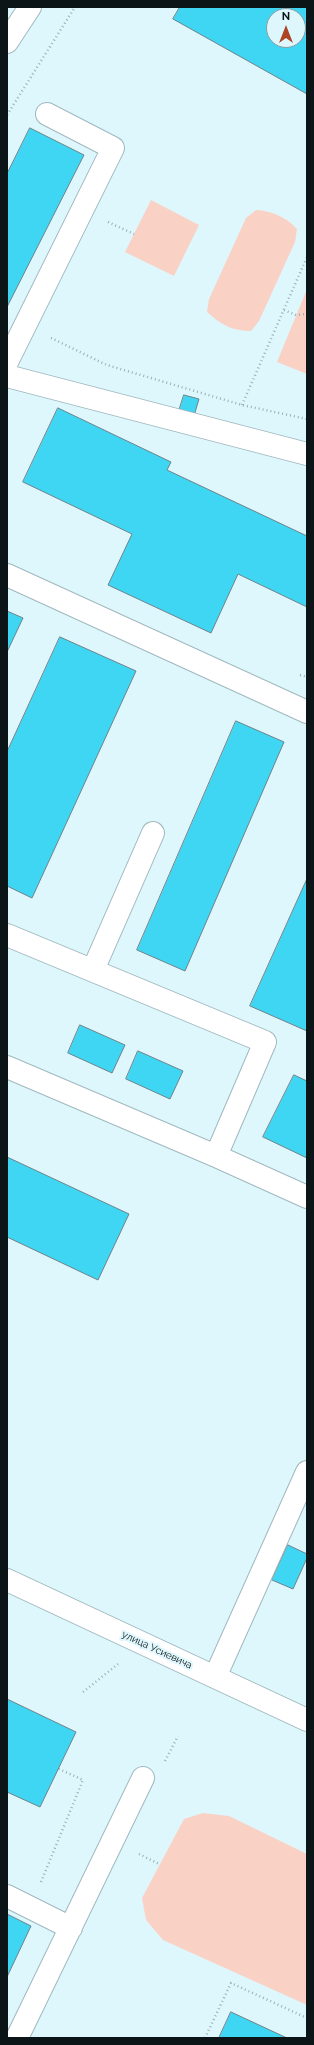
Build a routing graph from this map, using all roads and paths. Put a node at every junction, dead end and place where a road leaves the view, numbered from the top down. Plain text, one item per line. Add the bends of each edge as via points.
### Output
1 (30, 7) edge
2 (74, 7) edge
3 (7, 42) edge
4 (47, 114) dead end
5 (7, 115) edge
6 (307, 257) edge
7 (284, 310) junction
8 (307, 314) edge
9 (26, 325) junction
10 (7, 362) edge
11 (7, 376) edge
12 (242, 405) junction
13 (307, 419) edge
14 (307, 454) edge
15 (7, 576) edge
16 (307, 712) edge
17 (153, 833) dead end
18 (7, 935) edge
19 (93, 970) junction
20 (7, 1067) edge
21 (216, 1156) junction
22 (307, 1197) edge
23 (307, 1472) edge
24 (7, 1580) edge
25 (143, 1643) junction
26 (215, 1677) junction
27 (82, 1692) dead end
28 (307, 1720) edge
29 (59, 1768) dead end
30 (144, 1778) dead end
31 (7, 1896) edge
32 (30, 1907) junction
33 (71, 1928) junction
34 (307, 2018) edge
35 (17, 2038) edge
36 (205, 2038) edge

1 - 3 street
2 - 5 path
4 - 9 street via 113,148
6 - 7 path
7 - 8 path via 296,315
7 - 12 path
9 - 10 street
9 - 12 path via 107,365
11 - 14 street
12 - 13 path
15 - 16 street
17 - 19 street
18 - 19 street
19 - 21 street via 265,1042
20 - 21 street
21 - 22 street
23 - 26 street
24 - 25 street, улица Усиевича
25 - 26 street, улица Усиевича
25 - 27 path
26 - 28 street, улица Усиевича
29 - 32 path via 83,1780
30 - 33 street
31 - 32 street
32 - 33 street
33 - 35 street
34 - 36 path via 231,1983

